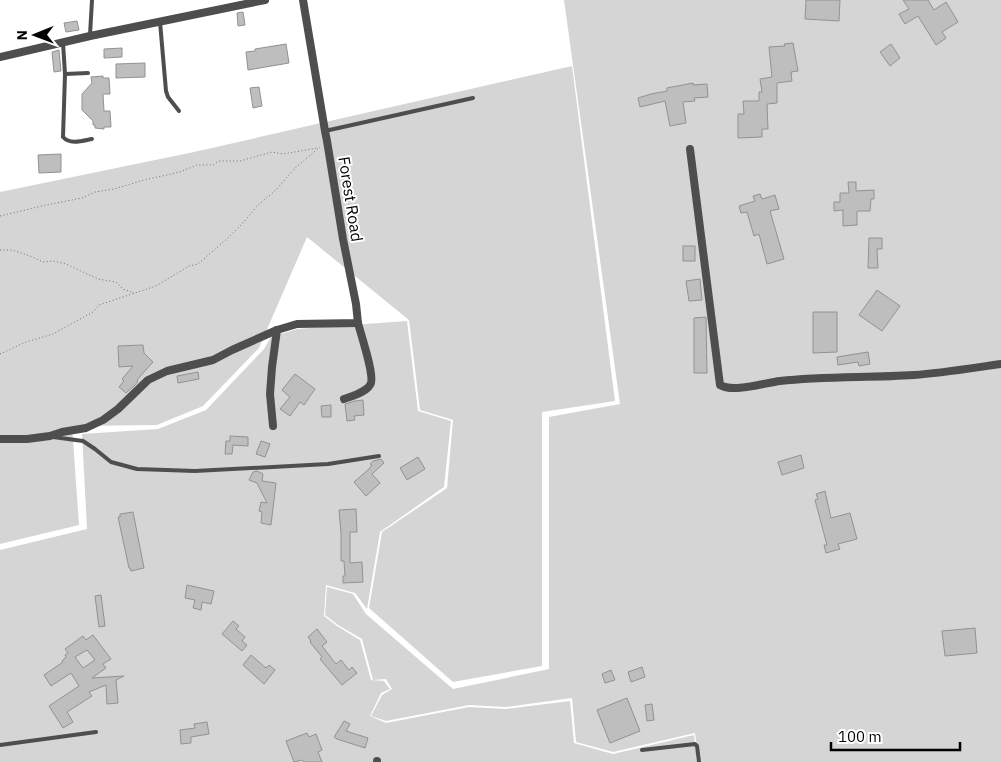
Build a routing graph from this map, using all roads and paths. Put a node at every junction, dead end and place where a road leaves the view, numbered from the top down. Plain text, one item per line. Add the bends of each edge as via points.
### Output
1 (92, 0) edge
2 (265, 0) edge
3 (303, 0) edge
4 (160, 21) junction
5 (90, 36) junction
6 (63, 43) junction
7 (0, 57) edge
8 (88, 73) dead end
9 (65, 74) junction
10 (473, 98) dead end
11 (179, 111) dead end
12 (325, 131) junction
13 (92, 140) dead end
14 (328, 141) junction
15 (319, 148) junction
16 (690, 150) dead end
17 (0, 216) edge
18 (0, 250) edge
19 (134, 293) junction
20 (358, 323) junction
21 (277, 330) junction
22 (0, 354) edge
23 (1001, 364) edge
24 (344, 399) dead end
25 (273, 426) dead end
26 (50, 436) junction
27 (0, 439) edge
28 (379, 456) dead end
29 (96, 732) dead end
30 (0, 745) edge
31 (642, 750) dead end
32 (699, 762) edge

1 - 5 lane
2 - 4 street
3 - 12 street, Forest Road
4 - 5 street
4 - 11 lane via 166,91
5 - 6 street
6 - 7 street
6 - 9 lane
8 - 9 lane
9 - 13 lane via 63,137 71,142
10 - 12 lane
12 - 14 street, Forest Road
14 - 15 path
14 - 20 street, Forest Road
15 - 17 path via 283,154 272,152 240,161 197,165 82,198
15 - 19 path via 294,169 234,233 198,264 188,266 156,286
16 - 23 street via 720,385 724,388 816,378 915,375
18 - 19 path via 12,250 43,262 66,264 98,279 116,282
19 - 22 path via 99,305 93,312 54,334
20 - 21 street via 297,324
20 - 24 street, Forest Road via 371,383 360,393
21 - 25 street via 270,394
21 - 26 street via 213,360 167,371 148,380 103,420 86,428
26 - 27 street
26 - 28 lane via 83,441 111,462 137,469 195,471 320,465
29 - 30 lane
31 - 32 lane via 695,744

